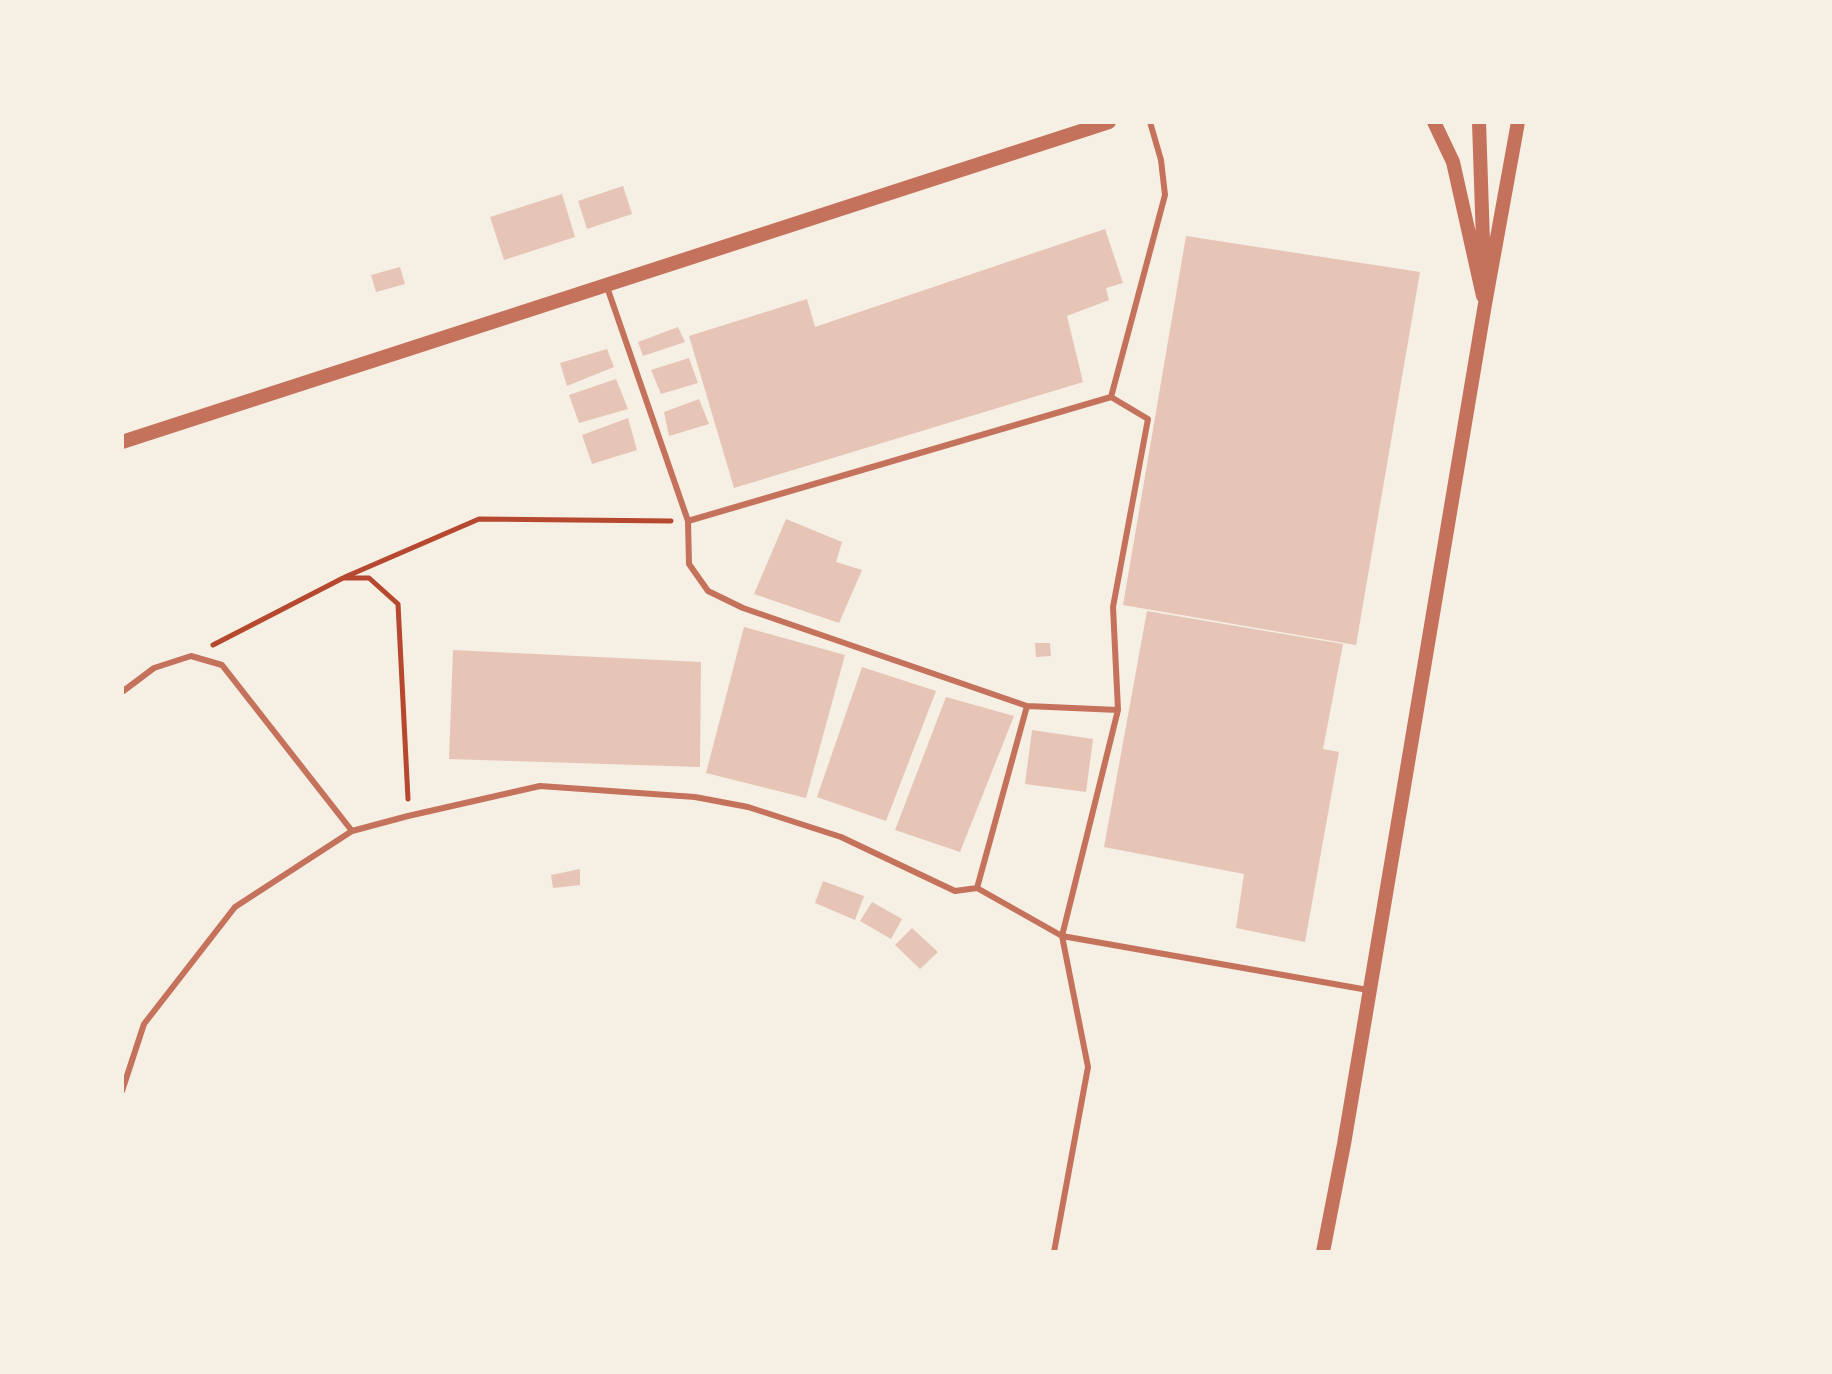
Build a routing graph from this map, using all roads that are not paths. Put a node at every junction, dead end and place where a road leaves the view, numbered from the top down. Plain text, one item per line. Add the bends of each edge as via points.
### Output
1 (1109, 122) edge
2 (1150, 122) edge
3 (1434, 122) edge
4 (1479, 122) edge
5 (1518, 122) edge
6 (606, 285) junction
7 (1485, 304) junction
8 (1111, 397) junction
9 (122, 442) edge
10 (688, 521) junction
11 (122, 692) edge
12 (1027, 706) junction
13 (1118, 710) junction
14 (352, 831) junction
15 (977, 888) junction
16 (1062, 936) junction
17 (1370, 990) junction
18 (122, 1091) edge
19 (1344, 1144) junction
20 (1054, 1252) edge
21 (1323, 1252) edge
22 (1331, 1252) edge

1 - 6 street
2 - 8 lane via 1165,195
3 - 7 street via 1453,162
4 - 7 street
5 - 7 street
6 - 9 street
6 - 10 lane
7 - 17 street
8 - 10 lane
8 - 13 lane via 1148,419 1113,607
10 - 12 lane via 689,564 708,591 743,608
11 - 14 lane via 154,668 191,656 222,665
12 - 13 lane
12 - 15 lane
13 - 16 lane
14 - 15 lane via 540,786 695,797 748,807 841,837 955,891
14 - 18 lane via 235,907 144,1024
15 - 16 lane
16 - 17 lane
16 - 20 lane via 1088,1067
17 - 19 street
19 - 21 street
19 - 22 street

